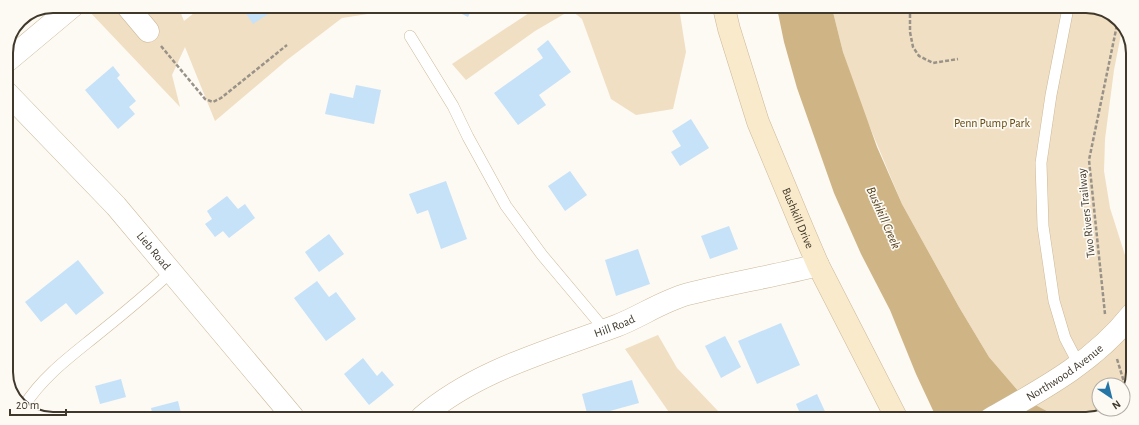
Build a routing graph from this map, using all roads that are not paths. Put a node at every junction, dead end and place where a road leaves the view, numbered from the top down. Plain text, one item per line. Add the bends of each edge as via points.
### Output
1 (65, 13) edge
2 (134, 13) edge
3 (725, 13) edge
4 (1067, 13) edge
5 (148, 31) road end
6 (410, 36) dead end
7 (13, 56) edge
8 (13, 99) edge
9 (818, 265) junction
10 (171, 272) junction
11 (1126, 321) edge
12 (605, 330) junction
13 (1079, 365) junction
14 (27, 402) edge
15 (289, 412) edge
16 (429, 412) edge
17 (894, 412) edge
18 (1002, 412) edge

1 - 7 street
2 - 5 street
3 - 9 main road, Bushkill Drive via 758,122
4 - 13 lane via 1050,95 1041,163 1043,226 1054,301 1065,338
6 - 12 lane via 453,106 506,206 542,255
8 - 10 street, Lieb Road via 116,206
9 - 12 street, Hill Road via 687,295
9 - 17 main road, Bushkill Drive
10 - 14 lane via 47,377
10 - 15 street, Lieb Road
11 - 13 street, Northwood Avenue via 1111,339
12 - 16 street, Hill Road via 528,358 460,389
13 - 18 street, Northwood Avenue

